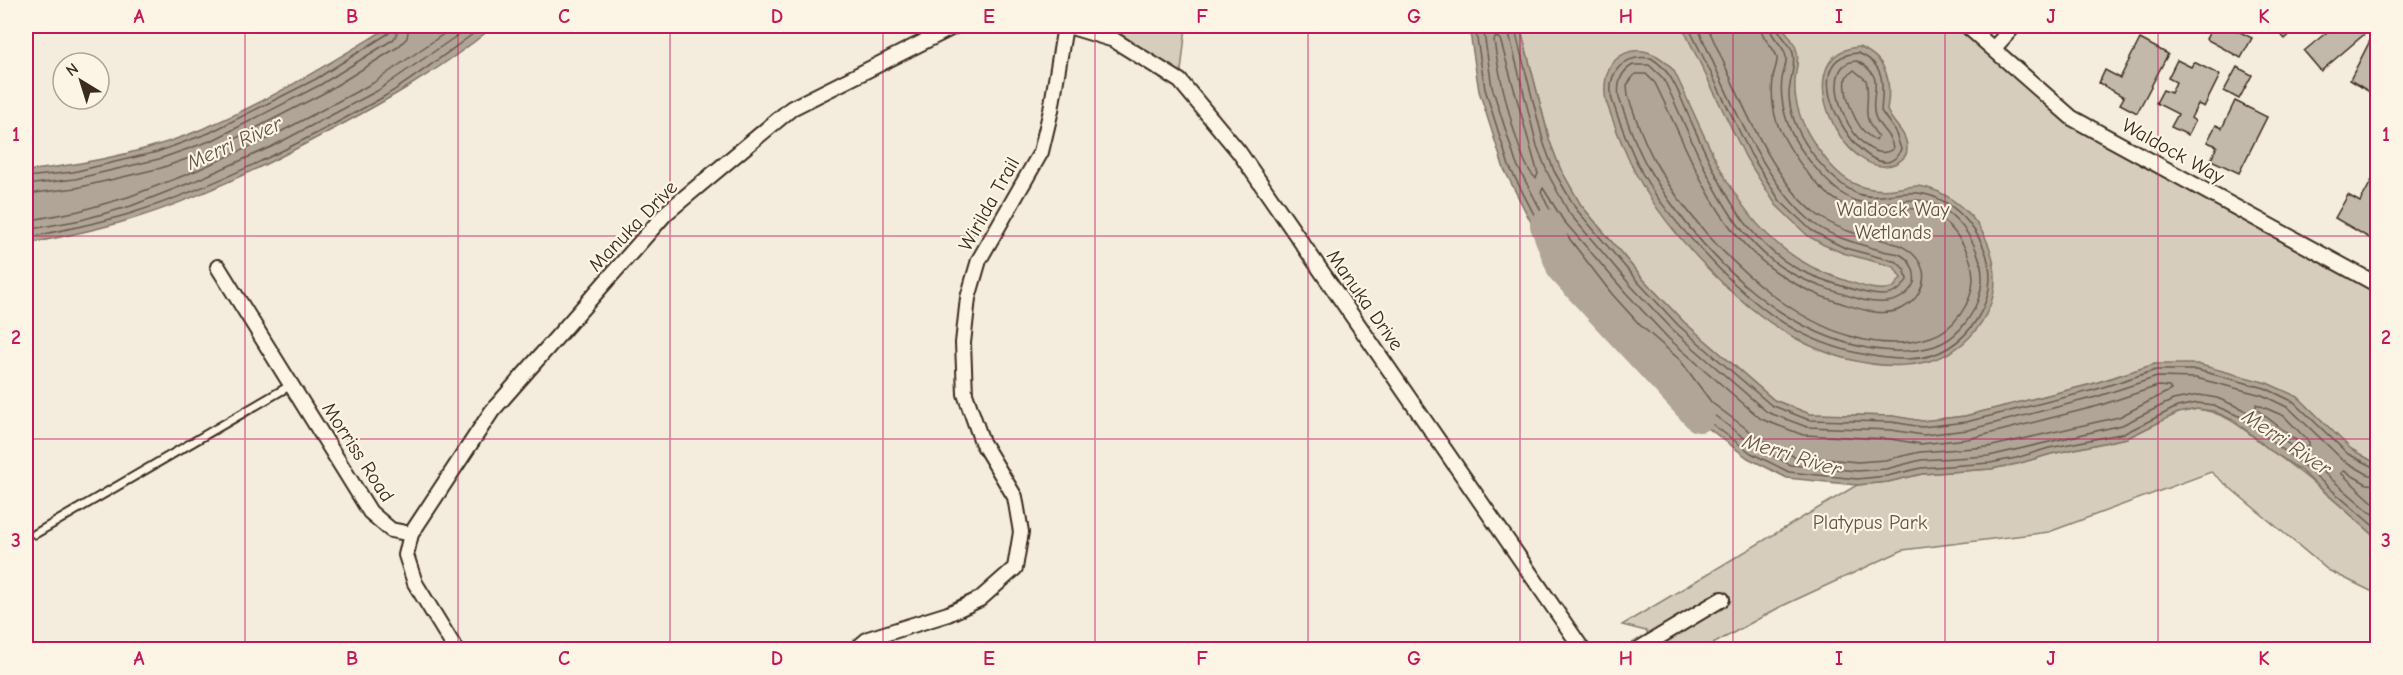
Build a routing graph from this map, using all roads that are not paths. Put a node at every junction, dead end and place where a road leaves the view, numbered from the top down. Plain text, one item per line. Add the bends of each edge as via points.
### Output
1 (955, 26) edge
2 (1066, 26) edge
3 (1967, 26) edge
4 (2014, 26) edge
5 (1994, 48) junction
6 (218, 267) dead end
7 (2378, 285) edge
8 (291, 385) junction
9 (34, 534) dead end
10 (411, 534) junction
11 (1722, 599) dead end
12 (456, 650) edge
13 (855, 650) edge
14 (1583, 650) edge
15 (1637, 650) edge

1 - 10 street, Manuka Drive via 792,108 666,213 492,411
2 - 13 street, Wirilda Trail via 1041,152 978,260 968,298 963,343 965,394 982,442 1015,497 1021,532 1015,568 980,599 948,614 868,639
2 - 14 street, Manuka Drive via 1114,40 1180,81 1217,125
3 - 5 street, Waldock Way
4 - 5 street
5 - 7 street, Waldock Way via 2072,118
6 - 8 street, Morriss Road
8 - 9 lane
8 - 10 street, Morriss Road via 370,512 391,530
10 - 12 street via 406,555 415,582
11 - 15 street

